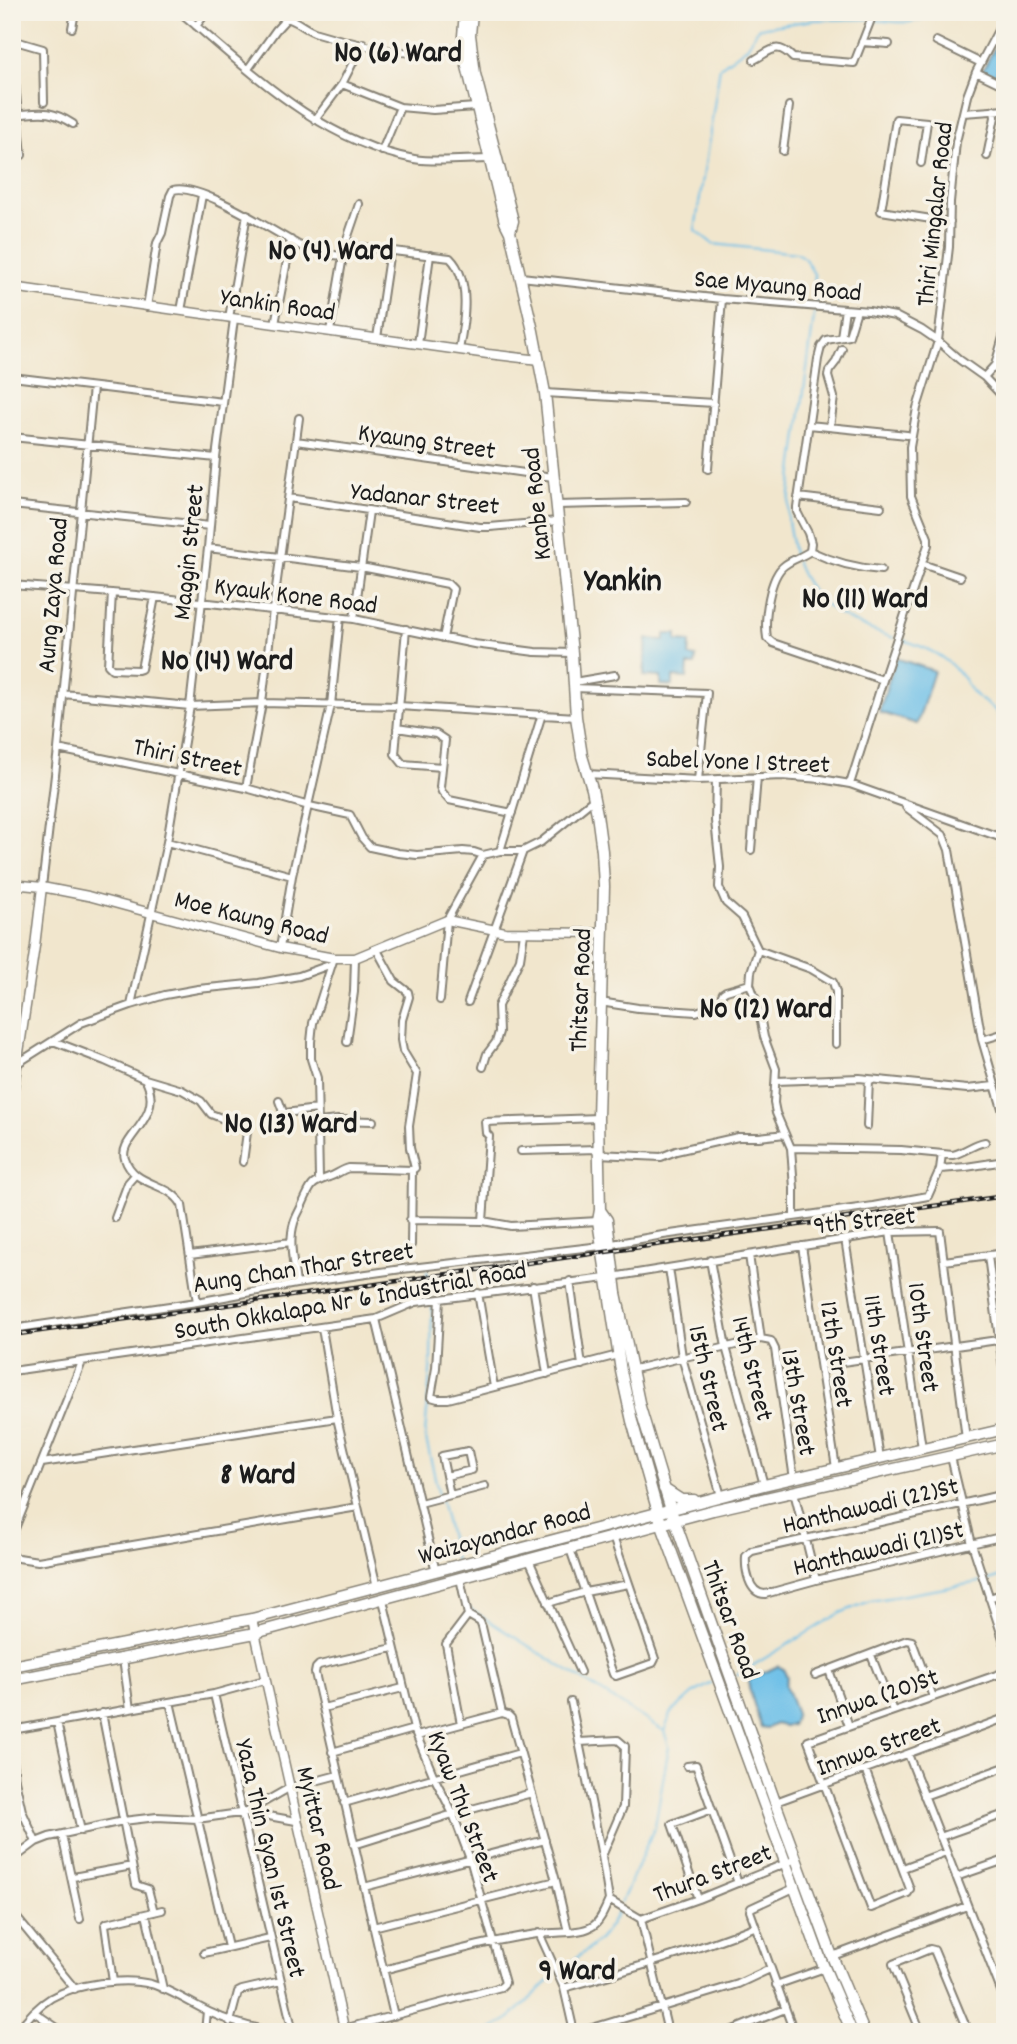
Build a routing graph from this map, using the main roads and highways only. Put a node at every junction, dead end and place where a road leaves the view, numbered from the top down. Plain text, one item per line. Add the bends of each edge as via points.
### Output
1 (465, 12) edge
2 (472, 12) edge
3 (480, 113) junction
4 (12, 287) edge
5 (538, 360) junction
6 (587, 774) joint
7 (12, 884) edge
8 (42, 887) junction
9 (602, 933) junction
10 (12, 1099) edge
11 (600, 1209) junction
12 (605, 1245) junction
13 (610, 1277) junction
14 (626, 1370) junction
15 (1005, 1429) edge
16 (1005, 1444) edge
17 (900, 1453) junction
18 (903, 1467) junction
19 (664, 1489) junction
20 (653, 1492) junction
21 (709, 1499) junction
22 (713, 1510) junction
23 (672, 1515) junction
24 (659, 1518) junction
25 (626, 1522) junction
26 (629, 1532) junction
27 (682, 1544) junction
28 (668, 1545) junction
29 (504, 1554) junction
30 (506, 1566) junction
31 (252, 1619) junction
32 (255, 1633) junction
33 (36, 1662) junction
34 (12, 1666) edge
35 (37, 1676) junction
36 (12, 1680) edge
37 (770, 1804) junction
38 (345, 2031) edge
39 (852, 2032) edge
40 (864, 2032) edge

1 - 3 main road, Kanbe Road via 464,47
2 - 3 main road, Kanbe Road via 470,35
3 - 5 main road, Kanbe Road via 513,220 510,232
4 - 5 main road, Yankin Road
5 - 6 main road, Kanbe Road via 576,717
6 - 9 main road, Thitsar Road via 602,850
7 - 8 main road, Moe Kaung Road
8 - 9 main road, Moe Kaung Road via 333,961 355,958 447,920 524,933
8 - 10 main road, Aung Zaya Road
9 - 11 main road, Thitsar Road via 597,1118
11 - 12 main road, Thitsar Road via 598,1221
11 - 12 main road, Thitsar Road via 607,1220
12 - 13 main road, Thitsar Road
13 - 14 main road, Thitsar Road
13 - 14 main road, Thitsar Road via 618,1355
14 - 19 main road, Thitsar Road
14 - 20 main road, Thitsar Road via 632,1421
15 - 17 main road, Waizayandar Road
16 - 18 main road, Waizayandar Road
17 - 18 main road
17 - 21 main road, Waizayandar Road
18 - 22 main road, Waizayandar Road
19 - 21 main road via 681,1500
19 - 23 main road, Thitsar Road
20 - 24 main road, Thitsar Road
20 - 25 main road via 645,1510
21 - 23 main road, Waizayandar Road
22 - 23 main road, Waizayandar Road
22 - 27 main road via 686,1526
23 - 24 main road, Waizayandar Road
23 - 27 main road, Thitsar Road
24 - 25 main road, Waizayandar Road
24 - 26 main road, Waizayandar Road
24 - 28 main road, Thitsar Road
25 - 29 main road, Waizayandar Road
26 - 28 main road via 657,1534
26 - 30 main road, Waizayandar Road
27 - 37 main road, Thitsar Road
28 - 37 main road, Thitsar Road
29 - 30 main road
29 - 31 main road, Waizayandar Road
30 - 32 main road, Waizayandar Road
31 - 32 main road, Myittar Road
31 - 33 main road, Waizayandar Road
32 - 35 main road, Waizayandar Road
32 - 38 main road, Myittar Road
33 - 34 main road, Waizayandar Road
33 - 35 main road
35 - 36 main road, Waizayandar Road
37 - 39 main road, Thitsar Road via 785,1864
37 - 40 main road, Thitsar Road

